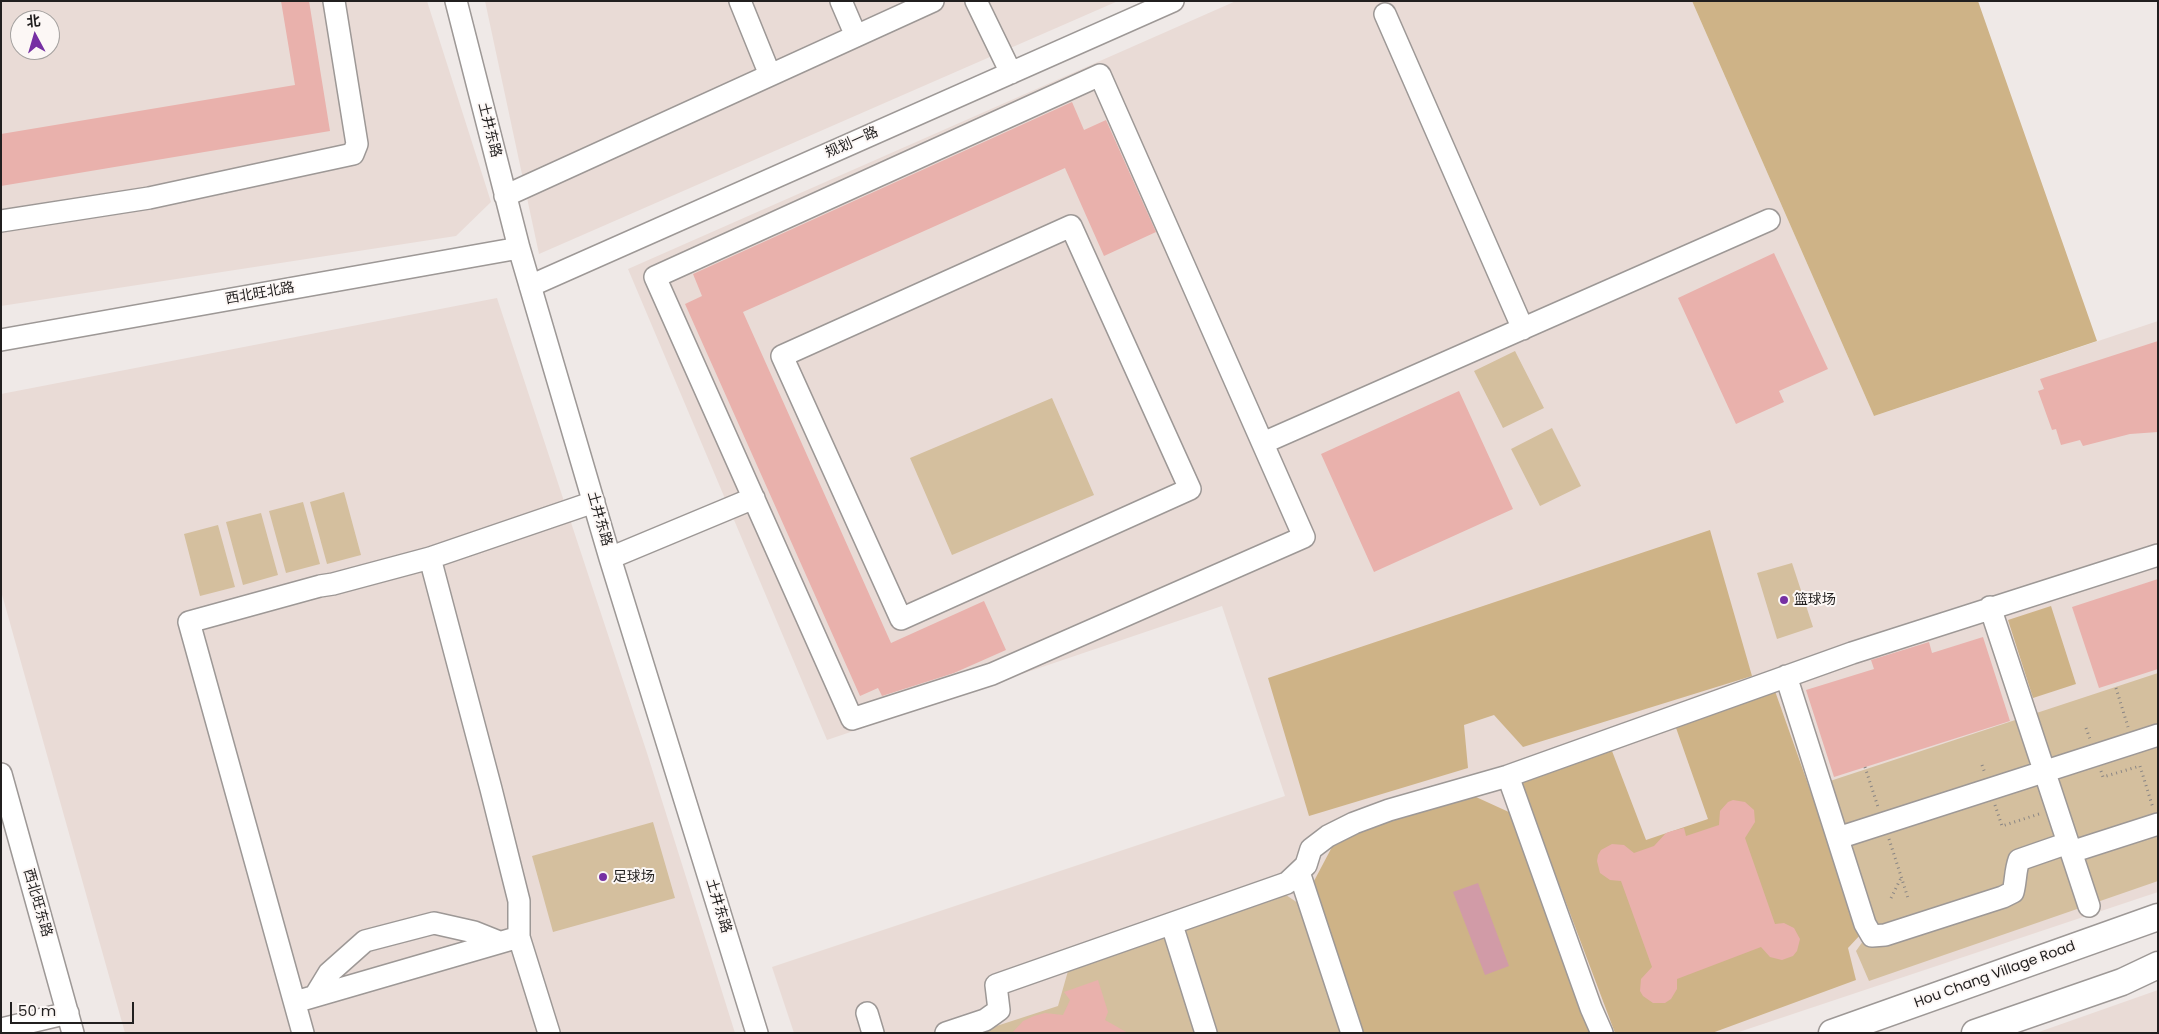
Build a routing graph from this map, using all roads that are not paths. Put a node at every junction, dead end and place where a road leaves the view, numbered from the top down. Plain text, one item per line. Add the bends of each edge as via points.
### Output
1 (334, 1) edge
2 (456, 1) edge
3 (740, 1) edge
4 (840, 1) edge
5 (933, 1) edge
6 (976, 1) edge
7 (1173, 1) edge
8 (1385, 14) dead end
9 (856, 36) junction
10 (1011, 73) junction
11 (770, 75) junction
12 (506, 196) junction
13 (1769, 220) dead end
14 (1, 221) edge
15 (519, 248) junction
16 (530, 286) junction
17 (1523, 328) junction
18 (1, 340) edge
19 (782, 356) joint
20 (1263, 443) junction
21 (754, 498) junction
22 (594, 502) junction
23 (2158, 555) edge
24 (430, 558) junction
25 (610, 558) junction
26 (1990, 607) junction
27 (1786, 676) junction
28 (2158, 736) edge
29 (2044, 772) junction
30 (1, 774) edge
31 (1508, 776) junction
32 (2156, 818) edge
33 (1838, 838) junction
34 (2069, 847) junction
35 (1299, 872) junction
36 (2089, 906) dead end
37 (2158, 917) edge
38 (1172, 924) junction
39 (509, 940) junction
40 (2158, 965) edge
41 (316, 996) junction
42 (295, 1002) junction
43 (71, 1023) edge
44 (1, 1029) edge
45 (303, 1033) edge
46 (549, 1033) edge
47 (757, 1033) edge
48 (946, 1033) edge
49 (1206, 1033) edge
50 (1352, 1033) edge
51 (1602, 1033) edge
52 (1832, 1033) edge
53 (1975, 1033) edge

1 - 14 street via 356,144 353,154 149,198
2 - 12 street, 土井东路
3 - 11 street
4 - 9 street
5 - 9 street
6 - 10 street
7 - 10 street, 规划一路
8 - 17 street
9 - 11 street
10 - 16 street, 规划一路
11 - 12 street
12 - 15 street, 土井东路
13 - 17 street
15 - 16 street, 土井东路
15 - 18 street, 西北旺北路
16 - 22 street, 土井东路
17 - 20 street
19 - 19 street via 901,619 1190,489 1071,226
20 - 21 street via 1304,537 992,674 852,720
20 - 21 street via 1100,75 655,277
21 - 25 street
22 - 24 street
22 - 25 street, 土井东路
23 - 26 street
24 - 39 street via 519,901
24 - 42 street via 189,622
25 - 47 street, 土井东路
26 - 27 street
26 - 29 street
27 - 31 street
27 - 33 street
28 - 29 street
29 - 33 street
29 - 34 street
30 - 43 street, 西北旺东路
31 - 35 street via 1354,823 1311,849 1306,865
31 - 51 street
32 - 34 street
33 - 34 street via 1865,924 1872,936 1885,936 2003,897 2013,892 2014,871 2019,860
34 - 36 street
35 - 38 street via 1287,883
35 - 50 street
37 - 52 main road, Hou Chang Village Road
38 - 48 street via 996,985 999,1010 985,1020
38 - 49 street
39 - 41 street
39 - 41 street via 434,922 365,941 329,973
39 - 46 street
40 - 53 main road via 2122,982
41 - 42 street
42 - 45 street
43 - 44 street

